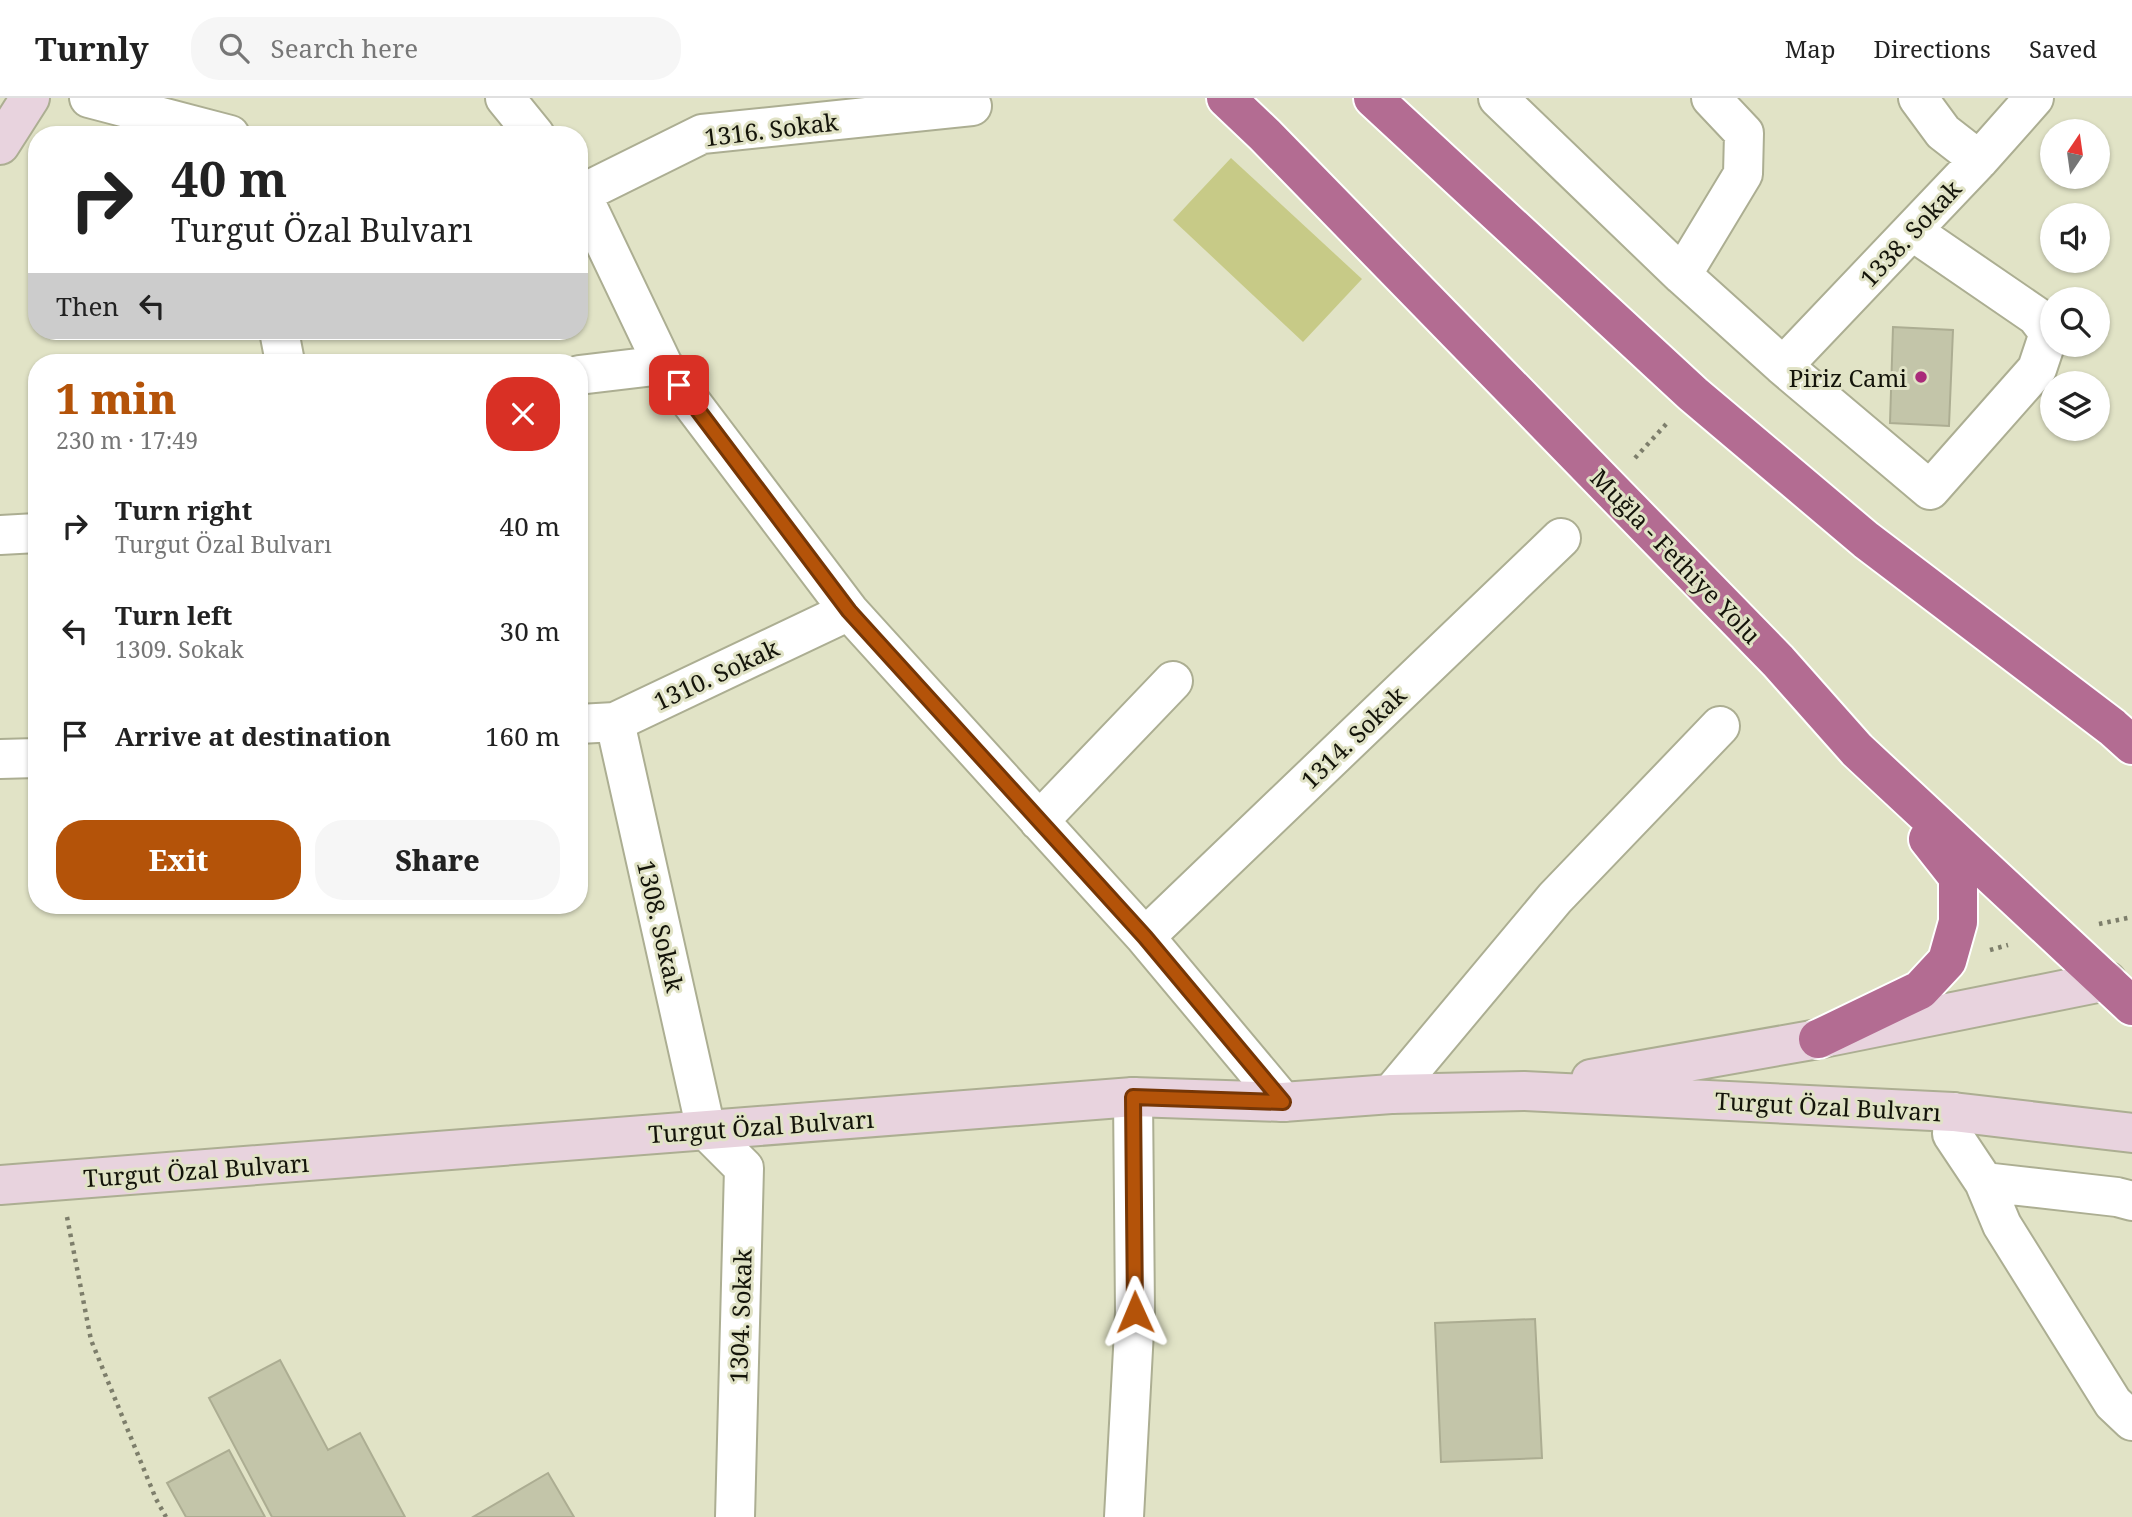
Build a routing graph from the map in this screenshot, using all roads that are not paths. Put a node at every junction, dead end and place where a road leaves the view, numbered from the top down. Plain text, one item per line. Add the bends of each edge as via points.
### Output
1 (30, 98) edge
2 (89, 98) edge
3 (505, 98) edge
4 (1226, 98) edge
5 (1373, 98) edge
6 (1498, 98) edge
7 (1711, 98) edge
8 (1918, 98) edge
9 (2034, 98) edge
10 (972, 106) dead end
11 (196, 126) edge
12 (528, 126) edge
13 (0, 145) edge
14 (1979, 160) junction
15 (588, 188) edge
16 (588, 206) edge
17 (1912, 231) junction
18 (1682, 275) junction
19 (663, 365) junction
20 (1783, 366) junction
21 (588, 374) edge
22 (28, 534) edge
23 (0, 536) edge
24 (1561, 538) dead end
25 (849, 611) junction
26 (1173, 681) dead end
27 (597, 723) edge
28 (1720, 726) dead end
29 (2132, 744) edge
30 (1857, 750) junction
31 (28, 758) edge
32 (0, 760) edge
33 (1039, 821) junction
34 (1145, 937) junction
35 (2124, 988) edge
36 (1818, 1039) junction
37 (1524, 1091) junction
38 (1391, 1094) junction
39 (1133, 1097) junction
40 (1283, 1102) junction
41 (1952, 1112) junction
42 (706, 1130) junction
43 (2132, 1133) edge
44 (1984, 1182) junction
45 (0, 1185) edge
46 (2132, 1201) edge
47 (2132, 1421) edge
48 (734, 1517) edge
49 (1124, 1517) edge

1 - 13 main road
2 - 11 street
3 - 12 street
4 - 30 highway, Muğla - Fethiye Yolu via 1779,661
5 - 29 highway via 1693,394 1867,540
6 - 18 street
7 - 18 street via 1744,132 1743,174
8 - 14 street via 1943,132
9 - 14 street, 1338. Sokak
10 - 15 street, 1316. Sokak via 702,134
14 - 17 street, 1338. Sokak
16 - 19 street
17 - 20 street, 1338. Sokak
17 - 20 street via 2036,316 2049,333 2037,369 1930,490
18 - 20 street
19 - 21 street
19 - 25 street
22 - 23 street
24 - 34 street, 1314. Sokak
25 - 27 street, 1310. Sokak
25 - 33 street
26 - 33 street
27 - 42 street, 1308. Sokak
28 - 38 street via 1555,898
30 - 35 highway, Muğla - Fethiye Yolu
30 - 36 highway via 1958,877 1958,922 1947,961 1920,990
31 - 32 street
33 - 34 street
34 - 40 street
35 - 36 main road, Turgut Özal Bulvarı
36 - 37 main road, Turgut Özal Bulvarı
37 - 38 main road, Turgut Özal Bulvarı
37 - 41 main road, Turgut Özal Bulvarı
38 - 40 main road, Turgut Özal Bulvarı
39 - 40 main road, Turgut Özal Bulvarı
39 - 42 main road, Turgut Özal Bulvarı
39 - 49 street via 1135,1312
41 - 43 main road, Turgut Özal Bulvarı
41 - 44 street via 1952,1134
42 - 45 main road, Turgut Özal Bulvarı
42 - 48 street, 1304. Sokak via 744,1168
44 - 46 street
44 - 47 street via 2002,1225 2113,1403

